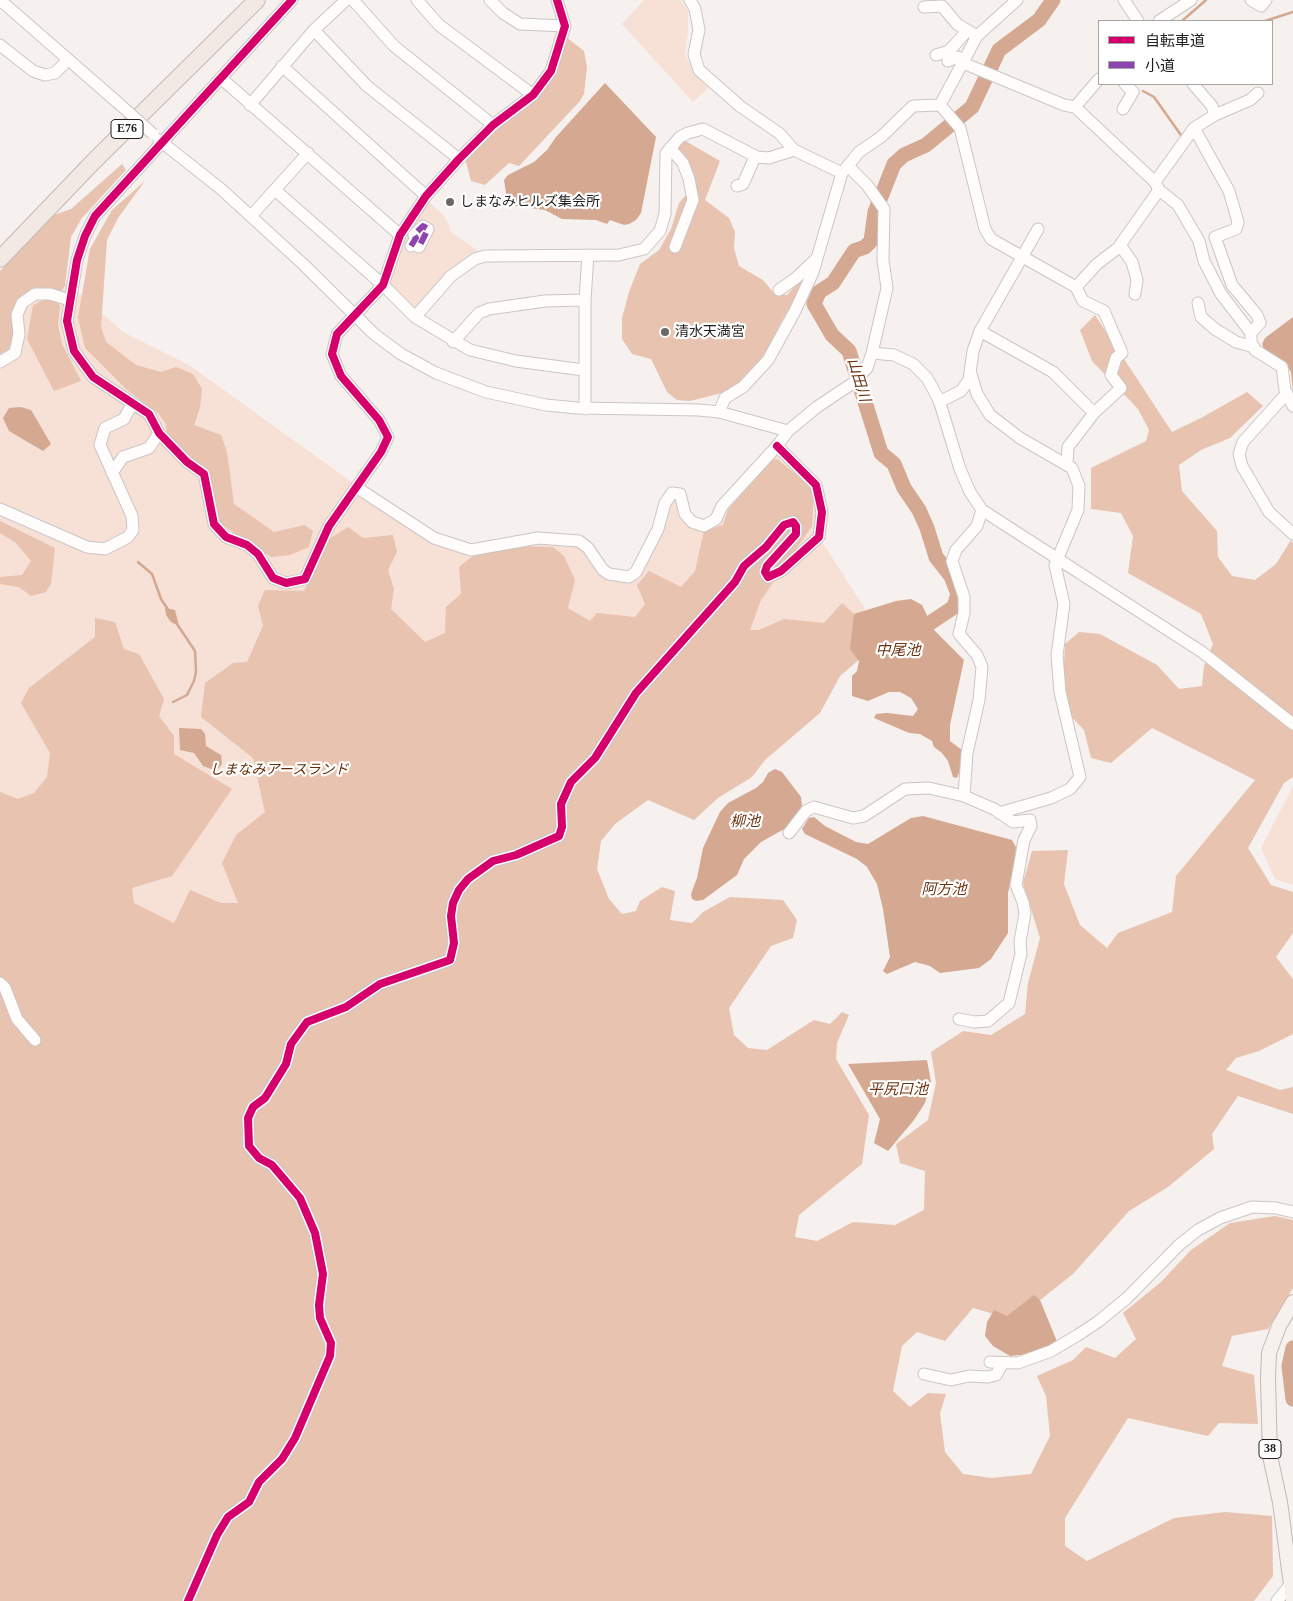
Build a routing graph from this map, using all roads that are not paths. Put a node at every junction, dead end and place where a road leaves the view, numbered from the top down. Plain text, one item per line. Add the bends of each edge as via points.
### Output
1 (0, 0) edge
2 (257, 0) edge
3 (292, 0) edge
4 (346, 0) edge
5 (353, 0) edge
6 (417, 0) edge
7 (490, 0) edge
8 (557, 0) edge
9 (690, 0) edge
10 (1017, 0) edge
11 (1124, 0) edge
12 (1191, 0) edge
13 (1251, 0) edge
14 (1266, 0) edge
15 (924, 7) dead end
16 (1137, 20) edge
17 (1161, 20) edge
18 (565, 26) junction
19 (314, 30) junction
20 (972, 34) junction
21 (0, 45) edge
22 (936, 55) dead end
23 (68, 60) junction
24 (948, 61) dead end
25 (964, 61) junction
26 (282, 66) junction
27 (222, 79) junction
28 (1098, 80) edge
29 (1126, 85) edge
30 (1194, 85) edge
31 (1258, 93) dead end
32 (533, 95) junction
33 (250, 105) junction
34 (940, 105) junction
35 (1075, 107) junction
36 (1123, 109) dead end
37 (1215, 115) junction
38 (493, 124) junction
39 (1194, 128) junction
40 (163, 144) junction
41 (670, 148) junction
42 (794, 150) junction
43 (308, 153) junction
44 (755, 157) junction
45 (458, 159) junction
46 (845, 169) junction
47 (737, 186) dead end
48 (1157, 186) junction
49 (275, 190) junction
50 (426, 196) junction
51 (1172, 200) junction
52 (250, 216) junction
53 (1178, 219) dead end
54 (1038, 229) dead end
55 (400, 235) junction
56 (1120, 245) junction
57 (675, 247) dead end
58 (588, 255) junction
59 (1022, 257) junction
60 (816, 258) junction
61 (0, 259) edge
62 (383, 285) junction
63 (1076, 287) junction
64 (779, 290) dead end
65 (1135, 294) dead end
66 (70, 300) junction
67 (585, 300) junction
68 (1198, 303) dead end
69 (353, 316) junction
70 (415, 317) junction
71 (980, 330) junction
72 (1251, 333) junction
73 (453, 342) junction
74 (1254, 347) junction
75 (872, 353) junction
76 (0, 362) edge
77 (584, 370) junction
78 (971, 374) junction
79 (1287, 393) junction
80 (127, 401) junction
81 (939, 402) junction
82 (1293, 406) edge
83 (585, 409) junction
84 (719, 412) junction
85 (1094, 413) junction
86 (788, 430) junction
87 (159, 433) junction
88 (777, 446) junction
89 (1067, 464) junction
90 (112, 473) junction
91 (356, 487) junction
92 (0, 508) edge
93 (982, 510) junction
94 (1293, 534) edge
95 (1058, 559) junction
96 (1293, 724) edge
97 (964, 796) junction
98 (999, 812) junction
99 (789, 833) dead end
100 (0, 982) edge
101 (959, 1019) dead end
102 (35, 1040) dead end
103 (1293, 1212) edge
104 (1293, 1302) edge
105 (990, 1362) dead end
106 (1004, 1363) junction
107 (924, 1374) dead end
108 (1290, 1585) junction
109 (1293, 1600) edge
110 (188, 1601) edge
111 (1277, 1601) edge

1 - 23 street
2 - 61 highway, E76
3 - 27 street
4 - 19 street
5 - 38 street via 394,46
6 - 32 street via 439,25
7 - 18 street via 520,24
8 - 18 street
9 - 42 street via 699,30 694,54 699,70 741,108 779,133
10 - 20 street
11 - 16 street
12 - 17 street
13 - 14 street via 1261,6
15 - 20 street via 942,6 957,24
18 - 32 street via 551,71
19 - 26 street
19 - 45 street via 367,86
20 - 22 street via 949,51
20 - 25 street
21 - 23 street via 34,71 45,75 55,73
23 - 40 street, bridge
24 - 25 street via 957,57
25 - 34 street
25 - 35 street
26 - 33 street
26 - 50 street
27 - 33 street
27 - 40 street
28 - 35 street
29 - 36 street via 1133,92
30 - 37 street via 1212,106
31 - 37 street via 1250,100
32 - 38 street
33 - 43 street
34 - 46 street via 912,106 892,128 859,152
34 - 59 street via 960,128 985,229 996,244
35 - 48 street
37 - 39 street
38 - 45 street
39 - 48 street
39 - 72 street via 1229,191 1238,222 1236,229 1215,237 1232,285 1260,323
40 - 52 street via 200,171
40 - 66 street via 95,216 77,260
41 - 44 street via 680,137 703,130
41 - 57 street via 682,163 693,200
41 - 58 street via 665,162 665,214 660,231 651,244 628,255
42 - 44 street via 769,158
42 - 46 street
43 - 49 street
43 - 55 street
44 - 47 street via 743,184
45 - 50 street
46 - 60 street
46 - 75 street via 867,185 884,209 882,260 887,288
48 - 51 street
48 - 56 street
49 - 52 street
49 - 62 street
50 - 55 street
51 - 53 street
51 - 72 street via 1199,241 1204,261 1221,294
52 - 69 street
54 - 59 street
55 - 62 street
56 - 63 street
56 - 65 street via 1132,262 1137,280
58 - 67 street
58 - 70 street via 485,256 475,259 451,276
59 - 63 street
59 - 71 street
60 - 64 street
60 - 84 street via 805,290 768,360 743,387 725,398
62 - 69 street
62 - 70 street
63 - 85 street via 1083,301 1104,311 1122,354 1116,358 1111,375 1121,388
66 - 76 street via 50,294 35,294 22,302 18,314 16,353
66 - 80 street via 67,320 74,351 93,377
67 - 73 street via 544,301 489,309 479,313
67 - 77 street
68 - 74 street via 1200,316 1215,330 1236,342
69 - 83 street via 389,346 451,379 519,400
69 - 91 street via 337,334 332,354 340,376 379,420 388,437
70 - 73 street
71 - 78 street via 973,351
71 - 85 street via 1053,372
72 - 74 street
73 - 77 street via 470,350 516,361
74 - 79 street via 1282,367
75 - 81 street via 894,355 913,364 927,378
75 - 86 street via 867,368 853,384
77 - 83 street
78 - 81 street via 961,390
78 - 89 street via 977,394 990,415 1020,438
79 - 82 street
79 - 94 street via 1243,442 1239,454 1242,466 1270,512
80 - 87 street via 149,414
80 - 90 street via 124,419 105,428 100,444
81 - 93 street via 960,469
83 - 84 street
84 - 86 street
85 - 89 street via 1068,447
86 - 88 street
87 - 90 street via 149,448 124,457
87 - 91 street via 187,462 204,474 214,524 226,537 247,545 258,554 273,578 286,583 305,579 328,526
88 - 91 street via 722,506 716,519 704,526 692,522 685,514 680,494 672,493 664,502 653,540 636,572 629,577 602,570 588,548 579,541 538,538 471,550 434,538
88 - 110 street via 816,485 822,512 819,537 781,572 768,577 765,572 767,566 796,534 793,522 784,525 744,566 734,582 636,693 595,758 571,782 561,804 559,836 516,855 493,861 468,879 453,903 454,943 450,960 380,984 346,1007 307,1022 291,1044 281,1073 265,1098 253,1107 248,1118 249,1146 259,1158 272,1165 300,1198 315,1233 323,1274 320,1318 331,1343 330,1356 295,1438 282,1459 260,1482 249,1502 228,1517
89 - 95 street via 1079,486 1078,510
90 - 92 street via 132,516 133,530 123,541 105,549 88,548
93 - 95 street
93 - 97 street via 976,526 952,560 964,597 959,634 977,655 982,667 980,700 967,753
95 - 96 street via 1202,652
95 - 98 street via 1055,565 1064,604 1057,655 1060,692 1080,777 1070,789 1051,798
97 - 98 street
97 - 99 street via 929,788 905,789 864,816 852,818 814,807
98 - 101 street via 1013,822 1030,820 1031,826 1024,840 1016,885 1025,913 1021,954 1009,1003 1001,1012 988,1021
100 - 102 street via 17,1019
103 - 106 street via 1252,1207 1220,1218 1179,1245 1100,1321 1052,1351 1018,1364
104 - 108 main road, 38 via 1279,1326 1269,1354 1268,1379 1270,1456 1280,1502
105 - 106 street
106 - 107 street via 996,1375 988,1377 969,1376 951,1380
108 - 109 main road, 38
108 - 111 street

